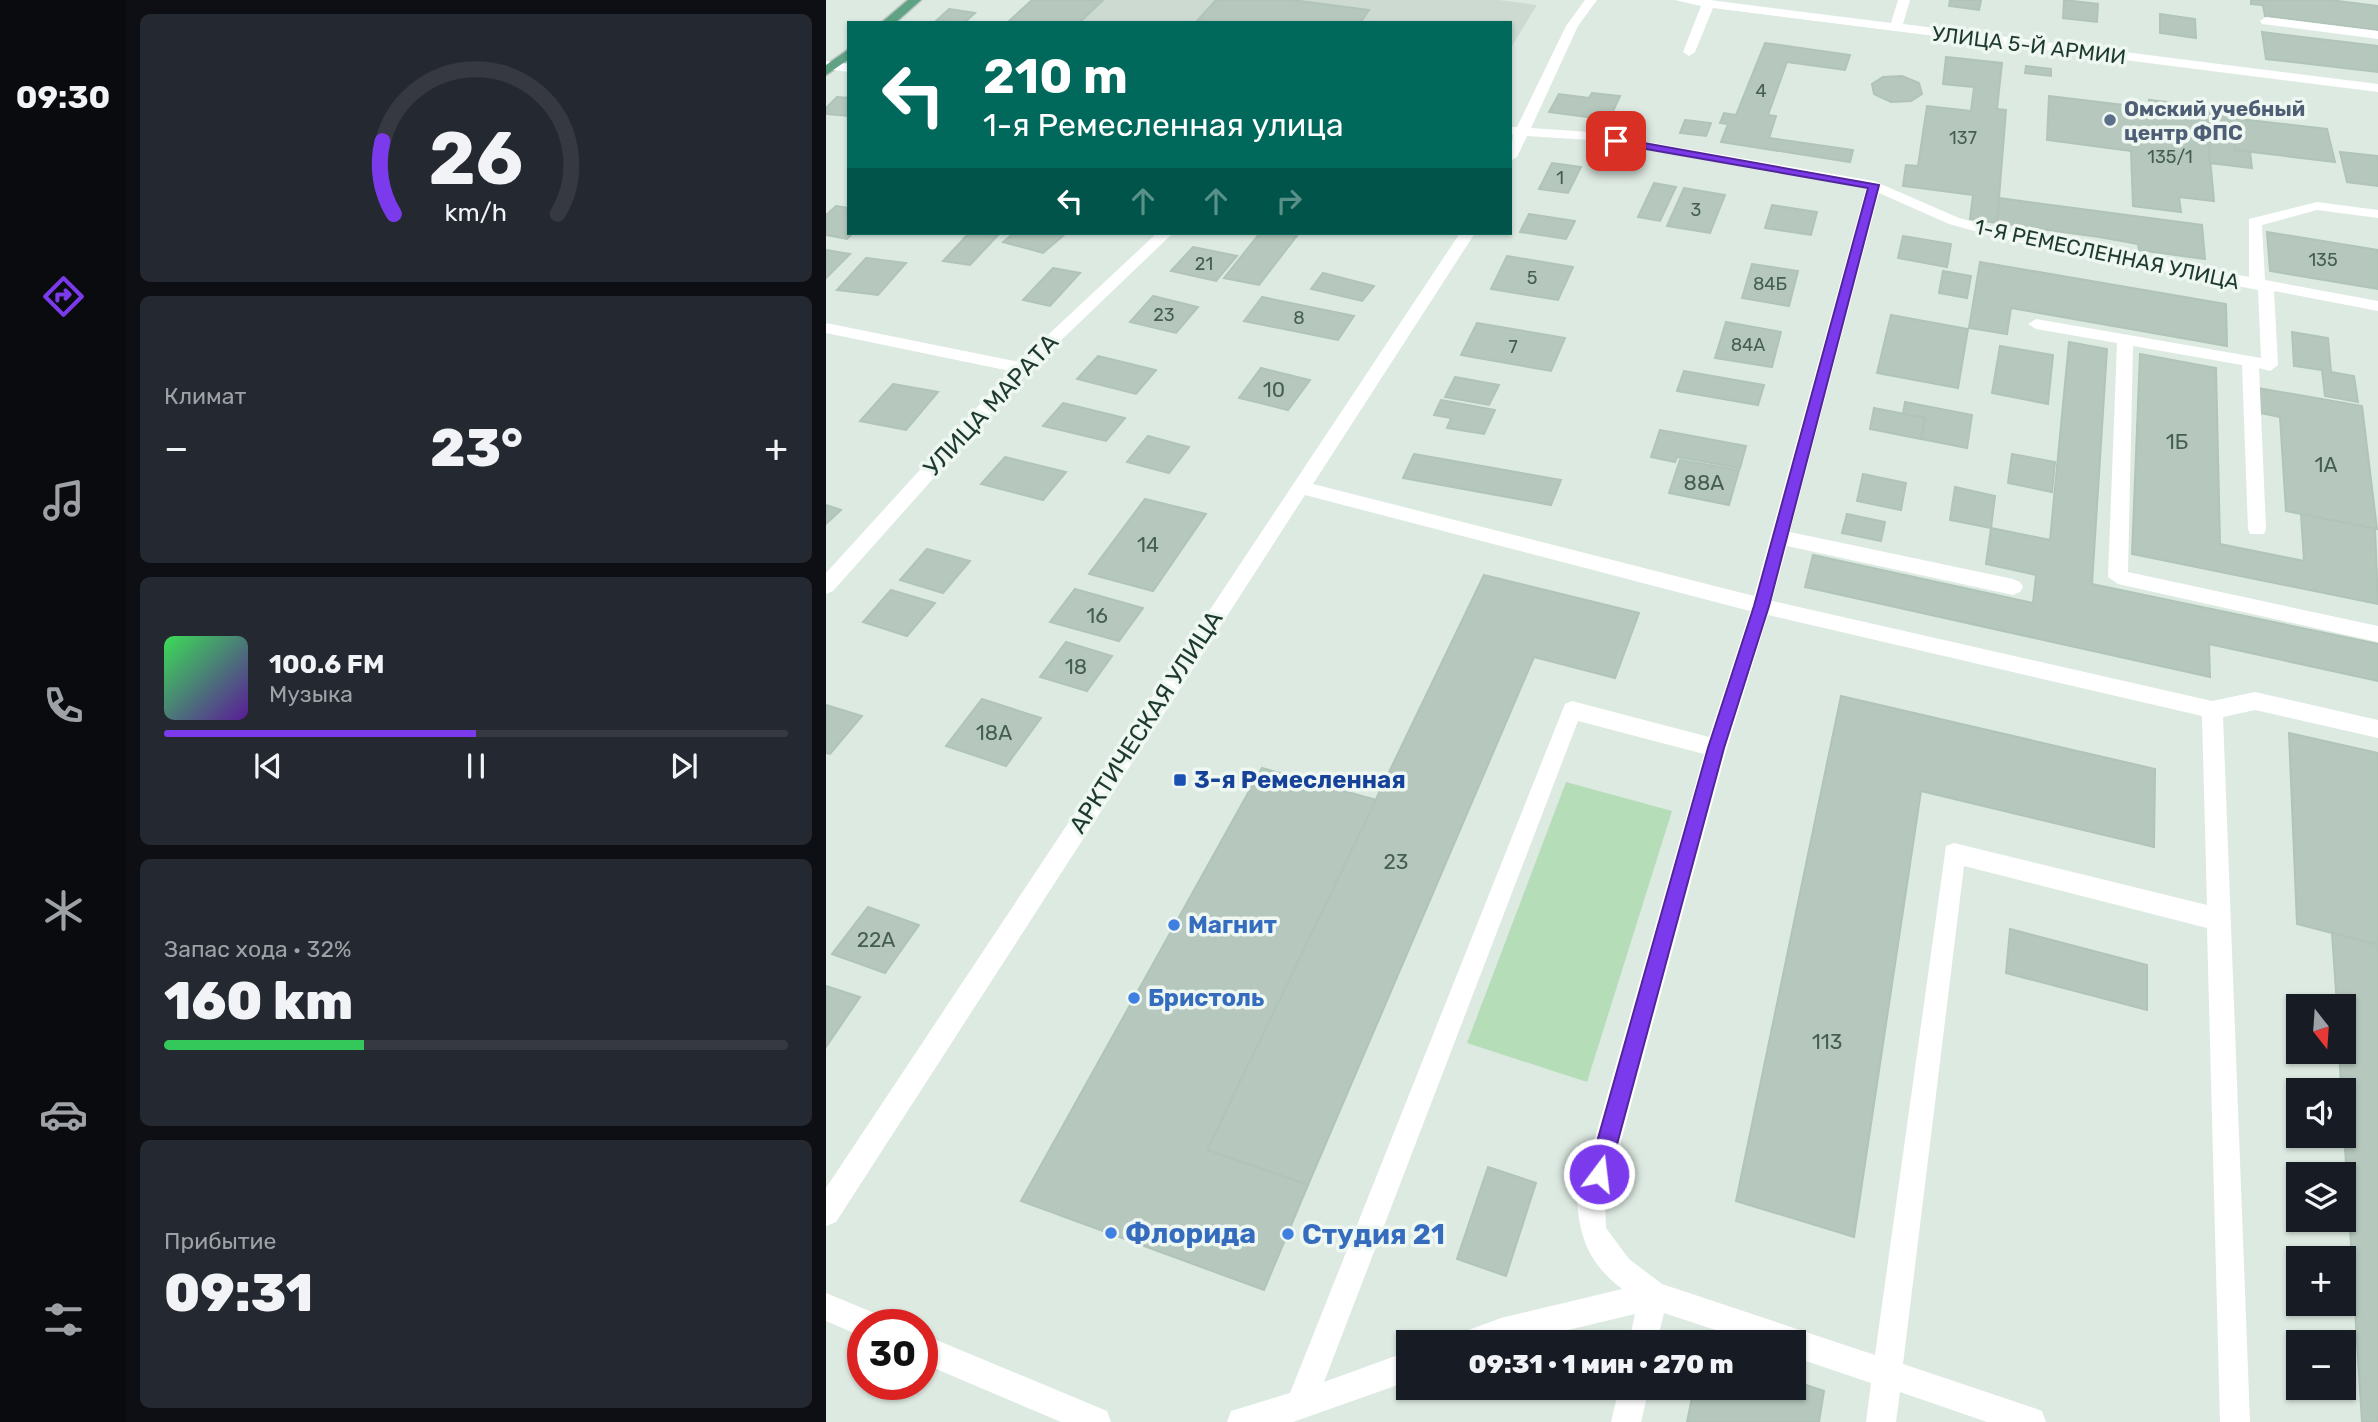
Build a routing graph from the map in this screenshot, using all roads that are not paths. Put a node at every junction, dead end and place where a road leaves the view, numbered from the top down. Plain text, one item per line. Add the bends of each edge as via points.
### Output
1 (915, 0) edge
2 (1591, 0) edge
3 (1681, 0) edge
4 (1904, 0) edge
5 (1708, 4) junction
6 (889, 21) edge
7 (2266, 21) dead end
8 (1896, 28) junction
9 (2378, 35) edge
10 (1689, 52) dead end
11 (847, 54) edge
12 (828, 68) edge
13 (847, 68) edge
14 (2378, 88) edge
15 (1515, 132) edge
16 (1874, 185) junction
17 (2378, 214) edge
18 (1163, 235) edge
19 (1466, 235) edge
20 (2262, 286) junction
21 (2378, 306) edge
22 (2036, 324) dead end
23 (826, 328) edge
24 (2125, 340) junction
25 (2250, 362) junction
26 (1022, 368) junction
27 (1300, 487) junction
28 (2257, 528) dead end
29 (1780, 537) junction
30 (826, 586) edge
31 (2013, 587) dead end
32 (1761, 606) junction
33 (2378, 634) edge
34 (2212, 710) junction
35 (2378, 729) edge
36 (1716, 748) junction
37 (2221, 920) junction
38 (826, 1212) edge
39 (1654, 1295) junction
40 (826, 1307) edge
41 (847, 1316) edge
42 (1510, 1330) edge
43 (1646, 1330) edge
44 (938, 1355) edge
45 (1396, 1371) edge
46 (1887, 1372) junction
47 (1631, 1400) edge
48 (1300, 1405) junction
49 (1096, 1422) edge
50 (1242, 1422) edge
51 (1626, 1422) edge
52 (1881, 1422) edge
53 (2031, 1422) edge
54 (2235, 1422) edge

1 - 6 main road
2 - 15 street
3 - 5 street, УЛИЦА 5-Й АРМИИ
4 - 8 street
5 - 8 street, УЛИЦА 5-Й АРМИИ
5 - 10 street
7 - 9 street
8 - 14 street, УЛИЦА 5-Й АРМИИ
11 - 12 main road
12 - 13 street
15 - 16 street, 1-Я РЕМЕСЛЕННАЯ УЛИЦА via 1590,136
16 - 20 street, 1-Я РЕМЕСЛЕННАЯ УЛИЦА via 1954,221 2008,236
16 - 29 street
17 - 20 street via 2317,206 2254,222
18 - 26 street, УЛИЦА МАРАТА
19 - 27 street, АРКТИЧЕСКАЯ УЛИЦА
20 - 21 street, 1-Я РЕМЕСЛЕННАЯ УЛИЦА
20 - 25 street via 2270,365
22 - 24 street
23 - 26 street
24 - 25 street
24 - 33 street via 2118,577
25 - 28 street
26 - 30 street, УЛИЦА МАРАТА
27 - 32 street
27 - 38 street, АРКТИЧЕСКАЯ УЛИЦА
29 - 31 street
29 - 32 street
32 - 34 street
32 - 36 street
34 - 35 street via 2255,701
34 - 37 street
36 - 39 street via 1591,1201 1593,1233 1619,1269
36 - 48 street via 1572,710
37 - 46 street via 1954,853
37 - 54 street
39 - 42 street
39 - 43 street
39 - 46 street
40 - 41 street
44 - 49 street
45 - 48 street
46 - 52 street
46 - 53 street
47 - 51 street
48 - 50 street

